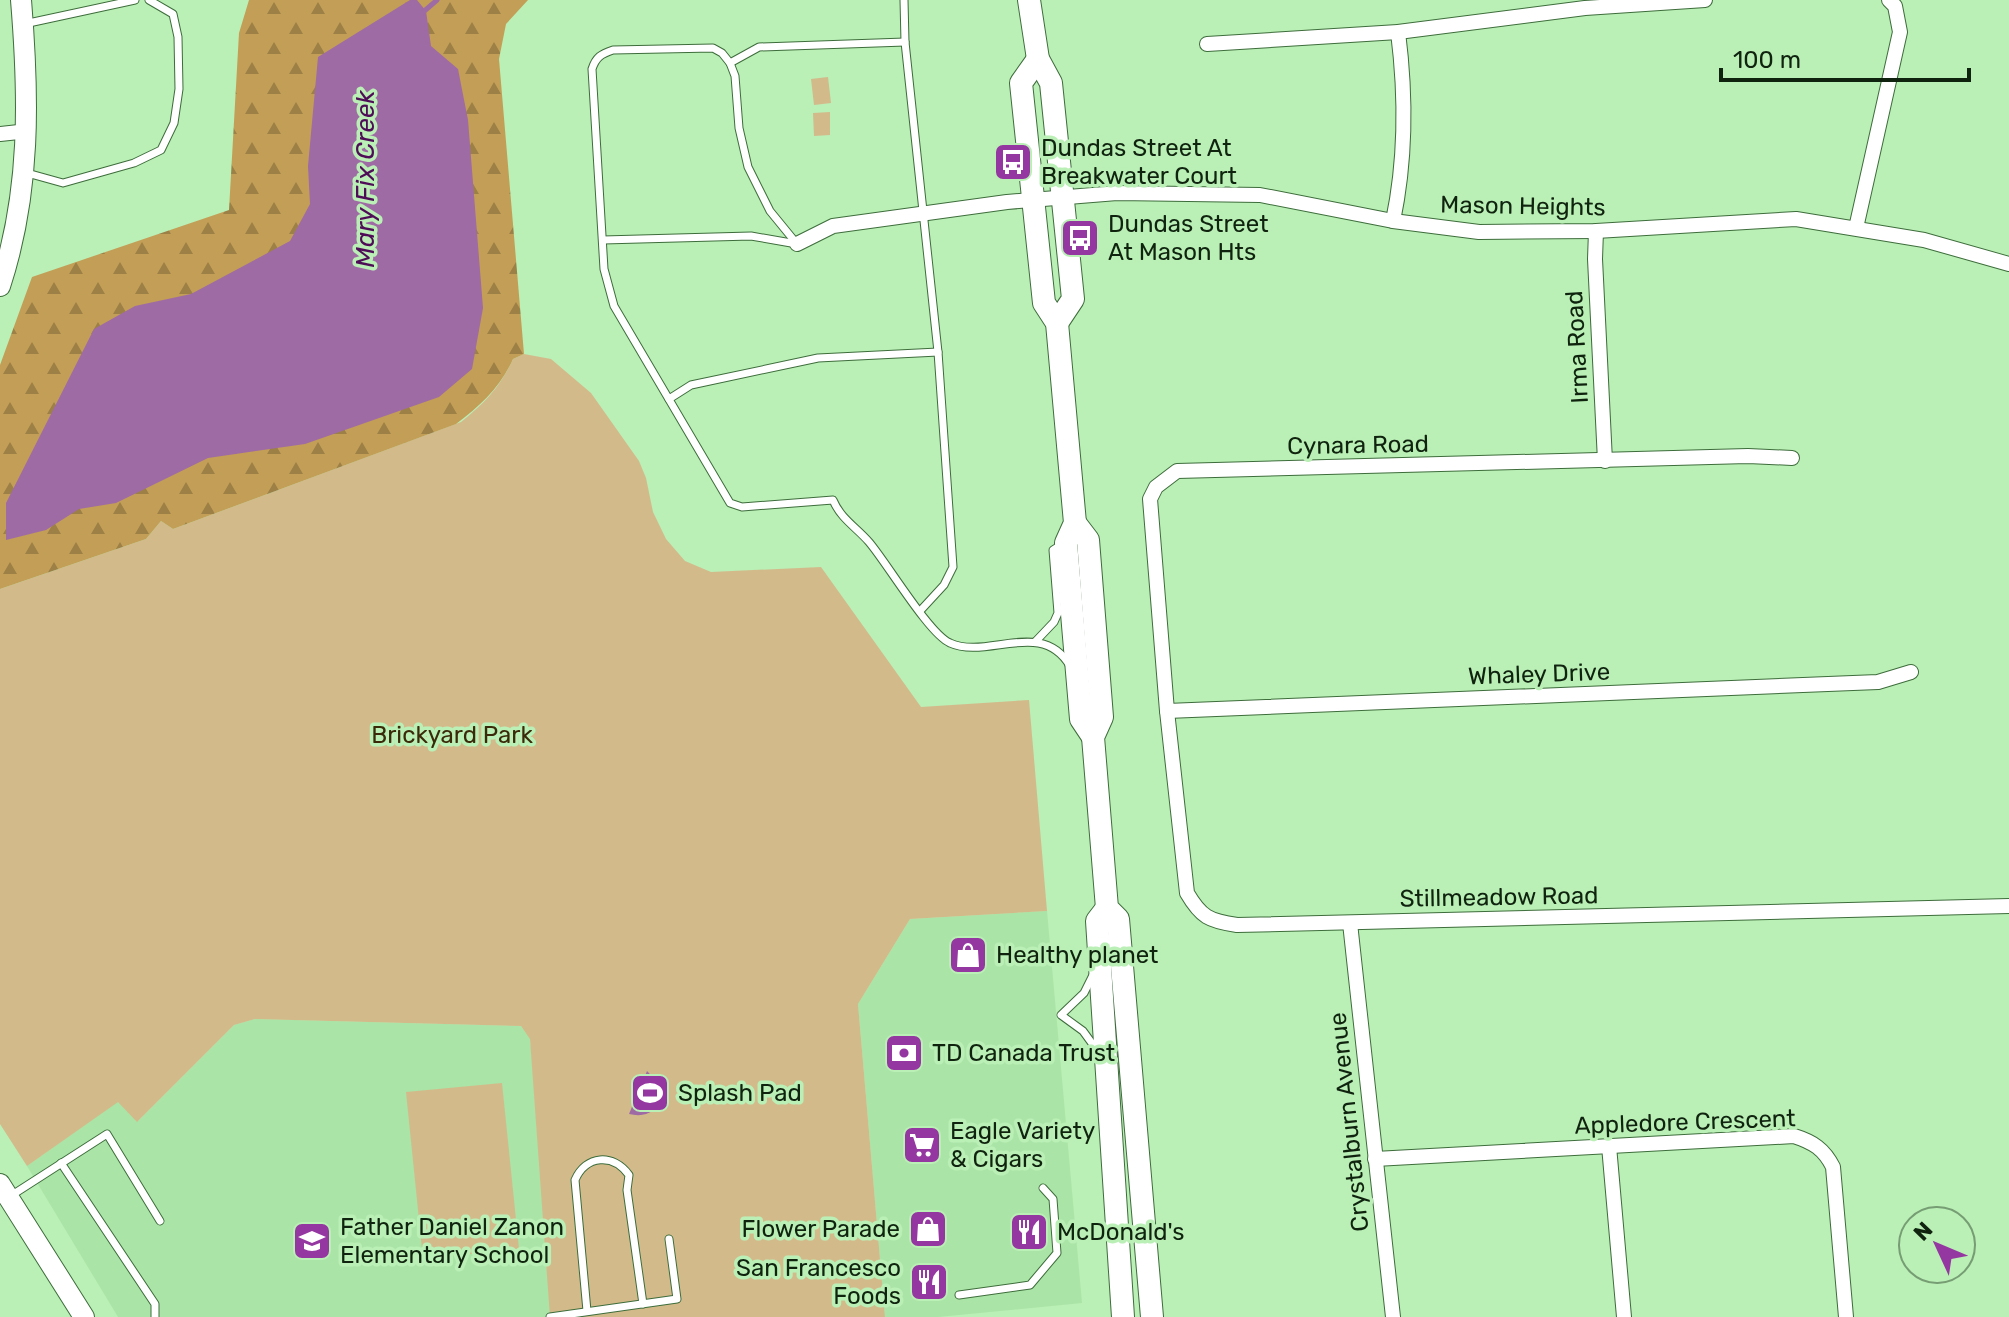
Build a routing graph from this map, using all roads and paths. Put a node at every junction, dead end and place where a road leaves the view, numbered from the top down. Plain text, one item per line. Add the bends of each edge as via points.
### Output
1 (21, 0) edge
2 (135, 0) edge
3 (149, 0) edge
4 (904, 0) edge
5 (1029, 0) edge
6 (1705, 0) edge
7 (1889, 0) edge
8 (23, 24) junction
9 (1398, 32) junction
10 (905, 42) junction
11 (1207, 44) dead end
12 (1038, 59) junction
13 (730, 63) junction
14 (28, 131) junction
15 (0, 134) edge
16 (24, 173) junction
17 (1063, 196) junction
18 (1033, 199) junction
19 (925, 215) junction
20 (1393, 221) junction
21 (1856, 228) junction
22 (1596, 231) junction
23 (603, 240) junction
24 (797, 244) junction
25 (2009, 264) edge
26 (0, 286) edge
27 (1057, 323) junction
28 (938, 352) junction
29 (669, 399) junction
30 (1792, 458) dead end
31 (1605, 461) junction
32 (1070, 533) junction
33 (920, 611) junction
34 (1035, 642) junction
35 (1911, 672) dead end
36 (1078, 682) junction
37 (1167, 711) junction
38 (1093, 737) junction
39 (2009, 906) edge
40 (1107, 908) junction
41 (1350, 923) junction
42 (1099, 964) junction
43 (1106, 1062) junction
44 (1609, 1146) junction
45 (1375, 1159) junction
46 (61, 1163) junction
47 (1043, 1188) dead end
48 (4, 1191) edge
49 (160, 1221) dead end
50 (669, 1239) dead end
51 (959, 1295) dead end
52 (643, 1304) junction
53 (587, 1311) junction
54 (84, 1317) edge
55 (155, 1317) edge
56 (550, 1317) edge
57 (1123, 1317) edge
58 (1152, 1317) edge
59 (1393, 1317) edge
60 (1624, 1317) edge
61 (1846, 1317) edge

1 - 8 street
2 - 8 lane
3 - 16 lane via 173,14 178,37 176,112 161,150 63,183
4 - 10 lane
5 - 12 main road
6 - 9 street via 1585,8
7 - 21 street via 1900,32
8 - 14 street
9 - 11 street
9 - 20 street via 1402,181
10 - 13 lane via 759,47
10 - 19 lane
12 - 17 main road via 1051,83
12 - 18 main road via 1021,83
13 - 23 lane via 713,48 613,50 595,59
13 - 24 lane via 748,167 770,211
14 - 15 street
14 - 16 street
16 - 26 street
17 - 18 street, Mason Heights
17 - 20 street, Mason Heights via 1260,195
17 - 27 main road via 1073,299
18 - 19 street, Mason Heights
18 - 27 main road via 1044,303
19 - 24 street, Mason Heights via 833,226
19 - 28 lane
20 - 22 street, Mason Heights via 1479,232
21 - 22 street, Mason Heights via 1768,219
21 - 25 street, Mason Heights
22 - 31 street, Irma Road
23 - 24 lane via 751,236
23 - 29 lane via 614,306
27 - 32 main road
28 - 29 lane via 818,358 691,385
28 - 33 lane via 953,567
29 - 33 lane via 730,503 742,507 833,500
30 - 31 street, Cynara Road
31 - 37 street, Cynara Road via 1177,471 1156,487 1150,499
32 - 34 lane via 1053,550 1058,613
32 - 36 main road
32 - 38 main road via 1088,540 1102,717
33 - 34 lane via 950,643
34 - 36 lane via 1060,653
35 - 37 street, Whaley Drive via 1878,682
36 - 38 main road via 1081,719
37 - 41 street, Stillmeadow Road via 1187,893 1196,909 1213,922 1237,925
38 - 40 main road
39 - 41 street, Stillmeadow Road
40 - 42 main road via 1097,921
40 - 58 main road via 1118,919
41 - 45 street, Crystalburn Avenue
42 - 43 main road
42 - 43 lane via 1084,993 1061,1015 1083,1031
43 - 57 main road
44 - 45 street, Appledore Crescent
44 - 60 street
44 - 61 street, Appledore Crescent via 1794,1136 1810,1141 1826,1153 1833,1167
45 - 59 street, Crystalburn Avenue
46 - 48 lane
46 - 49 lane via 107,1134
46 - 55 lane via 155,1304
47 - 51 lane via 1053,1199 1057,1253 1030,1285
48 - 54 street
50 - 52 lane via 677,1299
52 - 53 lane
52 - 53 lane via 629,1175 618,1163 600,1159 589,1161 575,1180
53 - 56 lane

